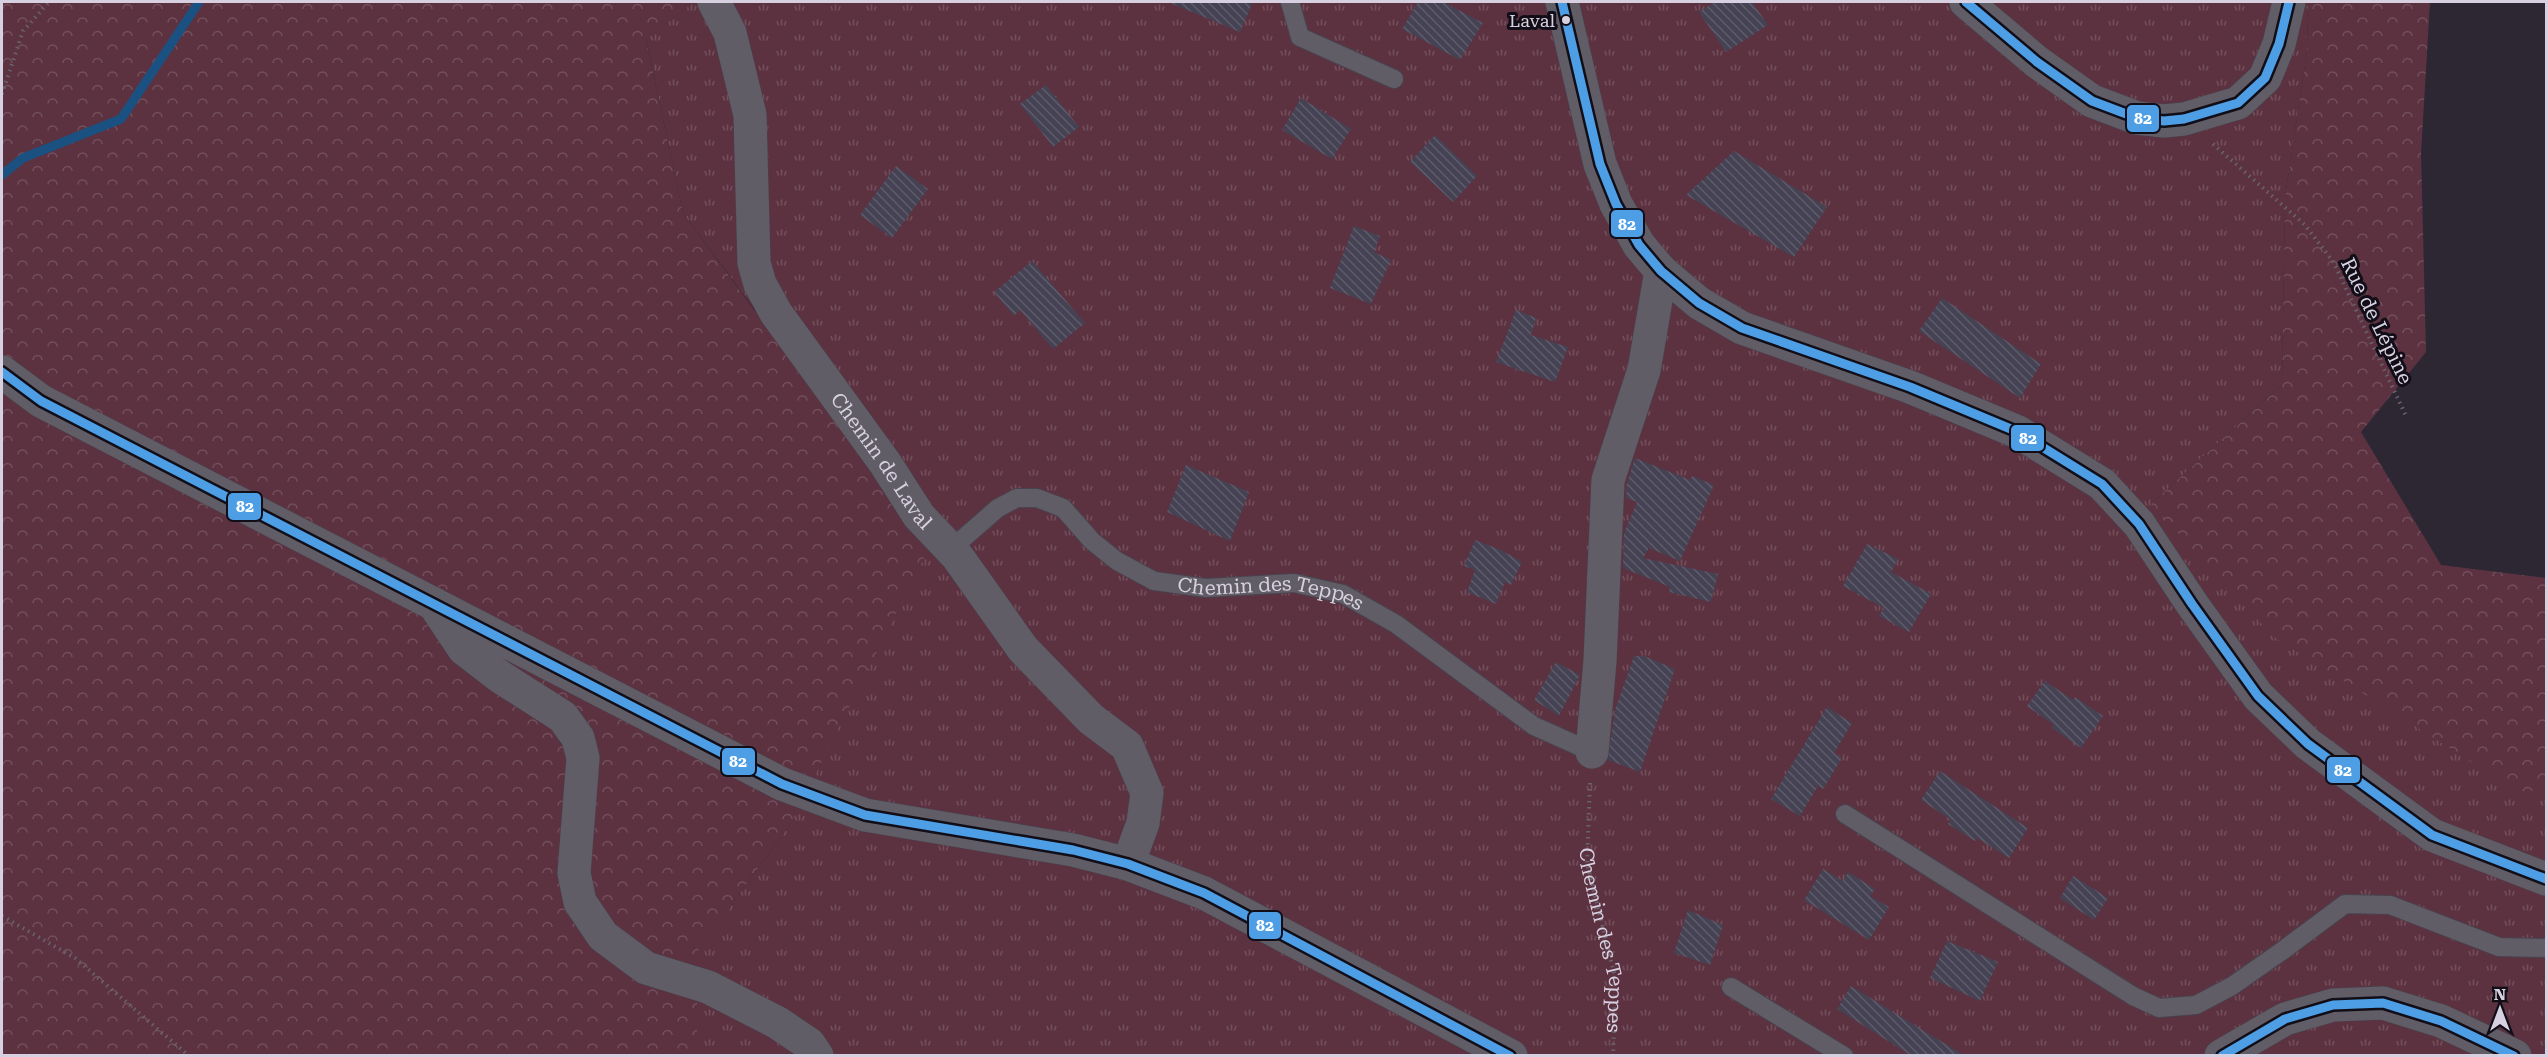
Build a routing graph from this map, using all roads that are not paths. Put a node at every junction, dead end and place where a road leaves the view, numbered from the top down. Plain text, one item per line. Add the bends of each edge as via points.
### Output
1 (714, 2) edge
2 (1290, 2) edge
3 (1562, 2) edge
4 (1966, 2) edge
5 (2289, 2) edge
6 (1394, 79) dead end
7 (1661, 271) junction
8 (2, 372) edge
9 (951, 549) junction
10 (434, 604) junction
11 (1592, 752) joint
12 (1845, 814) dead end
13 (1128, 864) junction
14 (2547, 879) edge
15 (2547, 948) edge
16 (1731, 987) dead end
17 (817, 1056) edge
18 (1511, 1056) edge
19 (1844, 1056) edge
20 (2221, 1056) edge
21 (2515, 1056) edge

1 - 9 main road, Chemin de Laval via 730,33 750,115 754,263 760,284 776,313 919,516
2 - 6 lane via 1300,37
3 - 7 main road via 1600,164 1639,245
4 - 5 main road via 2037,62 2092,101 2137,118 2164,121 2238,103 2265,78 2279,44
7 - 11 main road via 1644,370 1608,480
7 - 14 main road via 1699,303 1742,328 1910,387 2018,432 2102,484 2139,524 2258,696 2308,744 2432,835
8 - 10 main road via 41,401
9 - 11 lane, Chemin des Teppes via 999,508 1017,498 1037,498 1063,508 1092,541 1154,581 1206,588 1294,583 1343,594 1396,624 1534,726
9 - 13 main road, Chemin de Laval via 1023,649 1090,719 1127,746 1147,793 1143,823
10 - 13 main road via 803,792 865,815 1073,850
10 - 17 main road via 464,649 498,676 563,717 578,738 583,758 574,873 580,902 603,936 646,968 708,987 778,1023 808,1044
12 - 15 lane via 2133,996 2159,1008 2196,1005 2232,986 2345,903 2390,904 2499,947
13 - 18 main road via 1204,892
16 - 19 lane
20 - 21 main road via 2285,1019 2333,1005 2384,1003 2440,1021

